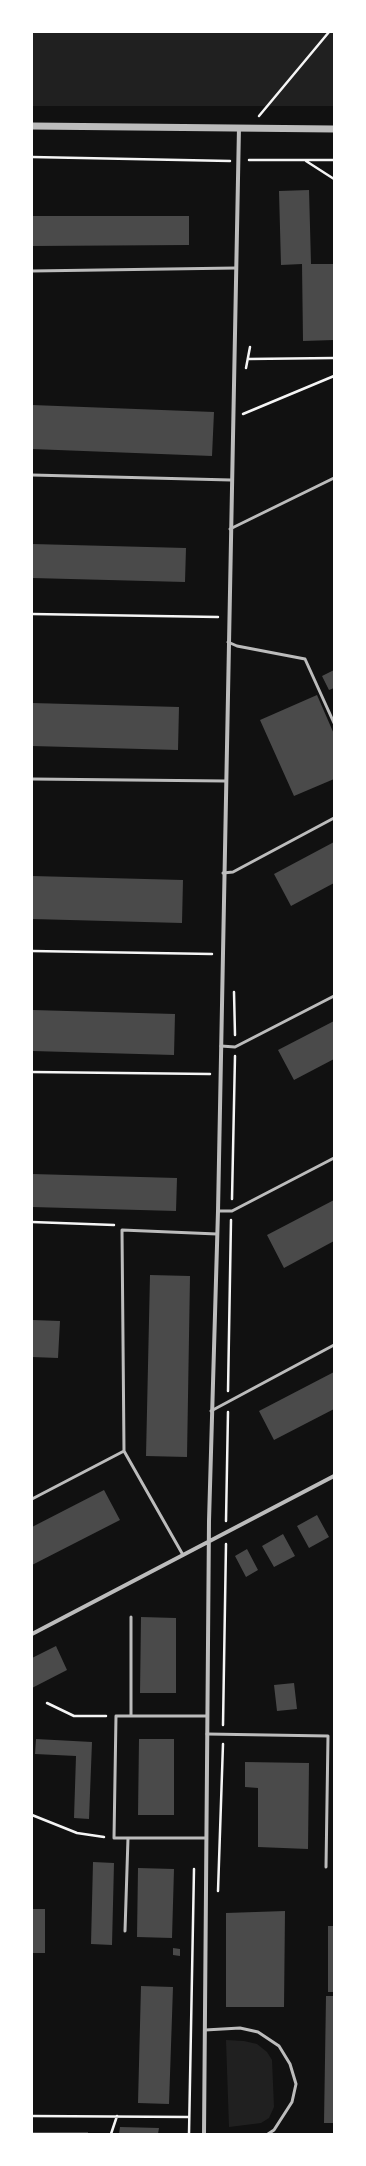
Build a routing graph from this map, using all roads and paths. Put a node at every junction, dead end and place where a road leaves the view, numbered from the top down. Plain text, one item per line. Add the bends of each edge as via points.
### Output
1 (329, 32) edge
2 (32, 126) edge
3 (239, 127) junction
4 (249, 127) junction
5 (334, 129) edge
6 (32, 157) edge
7 (238, 160) junction
8 (305, 160) junction
9 (334, 160) edge
10 (334, 179) edge
11 (236, 268) junction
12 (32, 271) edge
13 (334, 358) edge
14 (248, 359) dead end
15 (334, 376) edge
16 (237, 416) dead end
17 (32, 475) edge
18 (334, 478) edge
19 (231, 480) junction
20 (230, 529) junction
21 (32, 614) edge
22 (218, 616) dead end
23 (228, 642) junction
24 (334, 723) edge
25 (32, 779) edge
26 (225, 781) junction
27 (334, 818) edge
28 (223, 873) junction
29 (32, 951) edge
30 (212, 954) dead end
31 (334, 996) edge
32 (221, 1046) junction
33 (32, 1072) edge
34 (210, 1074) dead end
35 (334, 1158) edge
36 (218, 1211) junction
37 (232, 1211) junction
38 (218, 1234) junction
39 (334, 1345) edge
40 (228, 1402) junction
41 (211, 1411) junction
42 (124, 1451) junction
43 (334, 1476) edge
44 (32, 1499) edge
45 (226, 1531) junction
46 (208, 1540) junction
47 (183, 1555) junction
48 (130, 1617) dead end
49 (32, 1634) edge
50 (47, 1703) dead end
51 (116, 1716) junction
52 (130, 1716) junction
53 (207, 1716) junction
54 (207, 1734) junction
55 (223, 1734) junction
56 (32, 1815) edge
57 (114, 1838) junction
58 (128, 1838) junction
59 (206, 1838) junction
60 (326, 1867) dead end
61 (218, 1894) dead end
62 (125, 1931) dead end
63 (205, 2030) junction
64 (32, 2116) edge
65 (117, 2116) junction
66 (204, 2117) junction
67 (111, 2134) edge
68 (204, 2134) edge
69 (268, 2134) edge

1 - 4 path
2 - 3 street
3 - 4 street
3 - 7 street
4 - 5 street
6 - 7 path
7 - 8 path
7 - 11 street
8 - 9 path
8 - 10 path
11 - 12 lane
11 - 19 street
13 - 14 path
15 - 16 path
17 - 19 lane
18 - 20 lane
19 - 20 street
20 - 23 street
21 - 22 path
23 - 24 lane via 305,659
23 - 26 street
25 - 26 lane
26 - 28 street
27 - 28 lane via 233,872
28 - 32 street
29 - 30 path
31 - 32 lane via 235,1047
32 - 36 street
33 - 34 path
35 - 37 lane
36 - 37 lane
36 - 38 street
37 - 40 path
38 - 41 street
38 - 42 lane via 122,1230
39 - 40 lane
40 - 41 lane
40 - 45 path
41 - 46 street
42 - 44 lane
42 - 47 lane
43 - 45 street
45 - 46 street
45 - 55 path
46 - 47 street
46 - 53 street
47 - 49 street
48 - 52 lane
50 - 51 path via 74,1716
51 - 52 lane
51 - 57 lane
52 - 53 lane
53 - 54 street
54 - 55 lane
54 - 59 street
55 - 60 lane via 328,1736
55 - 61 path
56 - 57 path via 77,1833
57 - 58 lane
58 - 59 lane
58 - 62 lane
59 - 63 street
63 - 66 street
63 - 69 lane via 240,2028 258,2032 279,2046 290,2064 296,2084 292,2102 274,2130
64 - 65 path
65 - 66 path
65 - 67 path
66 - 68 street

